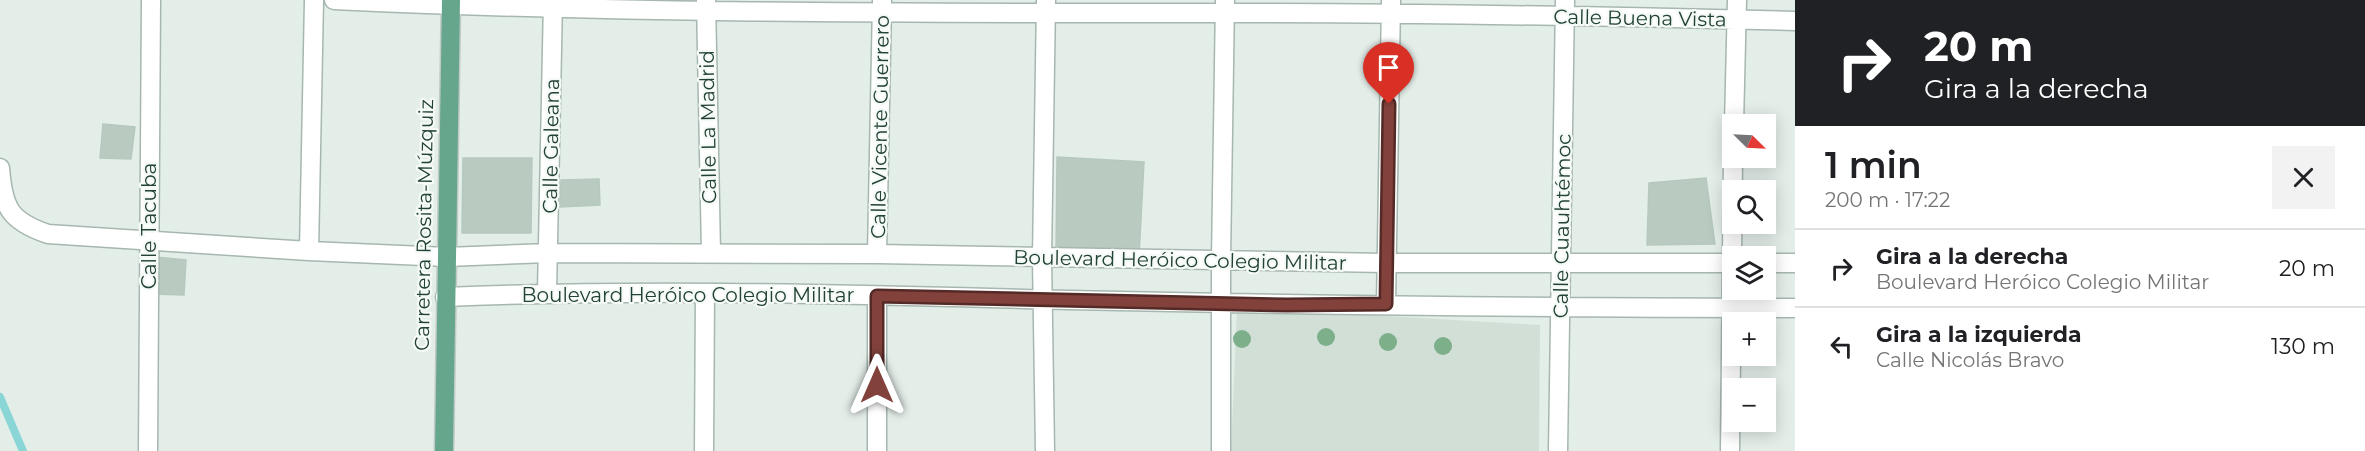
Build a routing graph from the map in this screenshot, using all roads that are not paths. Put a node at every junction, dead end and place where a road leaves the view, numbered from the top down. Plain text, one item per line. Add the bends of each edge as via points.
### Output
1 (150, 0) edge
2 (314, 0) edge
3 (334, 0) edge
4 (1737, 0) edge
5 (451, 3) edge
6 (553, 4) edge
7 (706, 6) edge
8 (882, 6) edge
9 (1046, 7) edge
10 (1224, 7) edge
11 (1391, 7) edge
12 (1565, 9) edge
13 (1736, 20) junction
14 (1795, 21) edge
15 (1734, 114) edge
16 (0, 168) edge
17 (1733, 168) edge
18 (149, 240) junction
19 (1731, 246) edge
20 (309, 251) junction
21 (549, 253) junction
22 (711, 253) junction
23 (877, 254) junction
24 (447, 256) junction
25 (1042, 258) junction
26 (1221, 260) junction
27 (1386, 262) junction
28 (1722, 263) edge
29 (1776, 263) edge
30 (1795, 263) edge
31 (1561, 264) junction
32 (548, 292) junction
33 (705, 293) junction
34 (877, 296) junction
35 (445, 297) junction
36 (1042, 299) junction
37 (1730, 300) edge
38 (1221, 303) junction
39 (1386, 304) junction
40 (1561, 307) junction
41 (1730, 308) junction
42 (1795, 308) edge
43 (148, 451) edge
44 (444, 451) edge
45 (704, 451) edge
46 (877, 451) edge
47 (1045, 451) edge
48 (1221, 451) edge
49 (1558, 451) edge
50 (1730, 451) edge

1 - 18 street, Calle Tacuba
2 - 20 street
3 - 5 street, Calle Buena Vista
4 - 13 street
5 - 6 street, Calle Buena Vista
5 - 24 main road, Carretera Rosita-Múzquiz
6 - 7 street, Calle Buena Vista
6 - 21 street, Calle Galeana
7 - 8 street, Calle Buena Vista
7 - 22 street, Calle La Madrid
8 - 9 street, Calle Buena Vista
8 - 23 street, Calle Vicente Guerrero
9 - 10 street, Calle Buena Vista
9 - 25 street
10 - 11 street, Calle Buena Vista
10 - 26 street
11 - 12 street, Calle Buena Vista
11 - 27 street
12 - 13 street, Calle Buena Vista
12 - 31 street, Calle Cuauhtémoc
13 - 14 street, Calle Buena Vista
13 - 15 street
16 - 18 street, Boulevard Heróico Colegio Militar via 2,195 11,214 28,227 48,234
17 - 19 street
18 - 20 street, Boulevard Heróico Colegio Militar
18 - 43 street, Calle Tacuba
20 - 24 street, Boulevard Heróico Colegio Militar
21 - 22 street, Boulevard Heróico Colegio Militar
21 - 24 street, Boulevard Heróico Colegio Militar
21 - 32 street, Calle Galeana
22 - 23 street, Boulevard Heróico Colegio Militar
23 - 25 street, Boulevard Heróico Colegio Militar
24 - 35 main road, Carretera Rosita-Múzquiz
25 - 26 street, Boulevard Heróico Colegio Militar
25 - 36 street
26 - 27 street, Boulevard Heróico Colegio Militar
26 - 38 street
27 - 31 street, Boulevard Heróico Colegio Militar
27 - 39 street
28 - 31 street, Boulevard Heróico Colegio Militar
29 - 30 street
31 - 40 street, Calle Cuauhtémoc
32 - 33 street, Boulevard Heróico Colegio Militar
32 - 35 street, Boulevard Heróico Colegio Militar
33 - 34 street, Boulevard Heróico Colegio Militar
33 - 45 street
34 - 36 street, Boulevard Heróico Colegio Militar
34 - 46 street
35 - 44 main road, Carretera Rosita-Múzquiz
36 - 38 street, Boulevard Heróico Colegio Militar
36 - 47 street
37 - 41 street
38 - 39 street, Boulevard Heróico Colegio Militar
38 - 48 street
39 - 40 street, Boulevard Heróico Colegio Militar
40 - 41 street, Boulevard Heróico Colegio Militar
40 - 49 street, Calle Cuauhtémoc
41 - 42 street, Boulevard Heróico Colegio Militar
41 - 50 street

